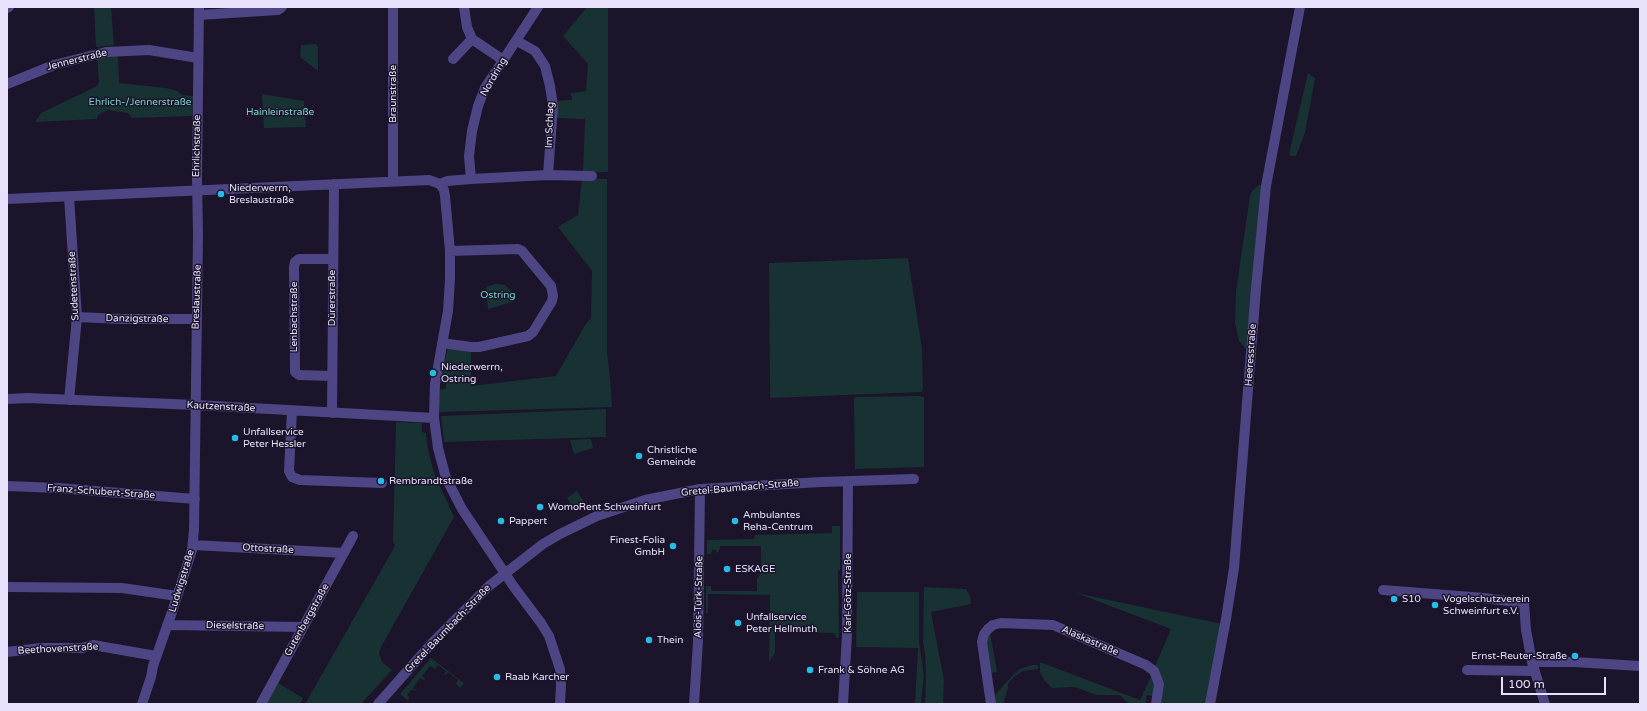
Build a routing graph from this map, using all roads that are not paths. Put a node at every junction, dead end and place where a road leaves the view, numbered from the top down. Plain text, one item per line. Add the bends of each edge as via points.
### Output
1 (282, 7) edge
2 (393, 7) edge
3 (464, 7) edge
4 (538, 7) edge
5 (1300, 7) edge
6 (199, 11) edge
7 (472, 39) junction
8 (517, 41) junction
9 (198, 58) junction
10 (453, 59) dead end
11 (503, 60) junction
12 (7, 84) edge
13 (548, 176) junction
14 (592, 176) dead end
15 (471, 179) junction
16 (393, 181) junction
17 (334, 184) junction
18 (440, 184) junction
19 (197, 190) junction
20 (69, 197) junction
21 (7, 199) edge
22 (450, 251) junction
23 (332, 259) junction
24 (77, 317) junction
25 (197, 319) junction
26 (442, 343) junction
27 (332, 376) junction
28 (7, 399) edge
29 (69, 400) junction
30 (196, 405) junction
31 (292, 411) junction
32 (332, 413) junction
33 (434, 418) junction
34 (914, 479) dead end
35 (848, 481) junction
36 (382, 483) dead end
37 (7, 486) edge
38 (700, 489) junction
39 (195, 499) junction
40 (353, 536) dead end
41 (193, 545) junction
42 (344, 553) junction
43 (505, 574) junction
44 (7, 587) edge
45 (1383, 590) dead end
46 (177, 596) junction
47 (167, 625) junction
48 (302, 627) junction
49 (7, 652) edge
50 (156, 656) junction
51 (1640, 666) edge
52 (1533, 667) junction
53 (1467, 670) dead end
54 (142, 704) edge
55 (261, 704) edge
56 (378, 704) edge
57 (560, 704) edge
58 (694, 704) edge
59 (843, 704) edge
60 (991, 704) edge
61 (1156, 704) edge
62 (1210, 704) edge
63 (1545, 704) edge

1 - 6 street via 278,10
2 - 16 street, Braunstraße
3 - 7 street
4 - 8 street, Nordring
5 - 62 street, Heeresstraße via 1266,186 1234,568
6 - 9 street, Ehrlichstraße
7 - 10 street
7 - 11 street
8 - 11 street, Nordring
8 - 13 street, Im Schlag via 535,51 545,66 550,86 552,106
9 - 12 street, Jennerstraße via 149,50 106,52 54,65
9 - 19 street, Ehrlichstraße
11 - 15 street, Nordring via 485,88 473,126 469,156
13 - 14 street
13 - 15 street
15 - 18 street
16 - 17 street
16 - 18 street via 428,180
17 - 19 street
17 - 23 street, Dürerstraße
18 - 22 street via 445,196
19 - 20 street
19 - 25 street, Breslaustraße
20 - 21 street
20 - 24 street, Sudetenstraße
22 - 26 street via 450,296
22 - 26 street via 518,249 550,286 553,296 533,332 528,336 479,347
23 - 27 street, Dürerstraße
23 - 27 street, Lenbachstraße via 299,259 294,267 295,372 299,375
24 - 25 street, Danzigstraße
24 - 29 street, Sudetenstraße
25 - 30 street, Breslaustraße
26 - 33 street via 435,384
27 - 32 street, Dürerstraße
28 - 29 street, Kautzenstraße
29 - 30 street, Kautzenstraße
30 - 31 street, Kautzenstraße
30 - 39 street, Ludwigstraße
31 - 32 street, Kautzenstraße
31 - 36 street via 289,471 292,477 300,480
32 - 33 street, Kautzenstraße
33 - 43 street via 438,448 448,481 462,508
34 - 35 street, Gretel-Baumbach-Straße
35 - 38 street, Gretel-Baumbach-Straße
35 - 59 street, Karl-Götz-Straße via 847,635
37 - 39 street, Franz-Schubert-Straße
38 - 43 street, Gretel-Baumbach-Straße via 645,500 597,516 543,544
38 - 58 street, Alois-Türk-Straße via 698,642
39 - 41 street, Ludwigstraße
40 - 42 street, Gutenbergstraße
41 - 42 street, Ottostraße
41 - 46 street, Ludwigstraße
42 - 48 street, Gutenbergstraße
43 - 56 street, Gretel-Baumbach-Straße via 475,599 432,643
43 - 57 street via 549,636 560,669
44 - 46 street via 122,588
45 - 52 street via 1524,603
46 - 47 street, Ludwigstraße
47 - 48 street, Dieselstraße
47 - 50 street, Ludwigstraße
48 - 55 street, Gutenbergstraße
49 - 50 street, Beethovenstraße via 41,648 82,648 94,645
50 - 54 street, Ludwigstraße
51 - 52 street via 1574,662
52 - 53 street
52 - 63 street
60 - 61 street, Alaskastraße via 982,642 984,634 1001,623 1053,625 1146,665 1154,671 1159,684

